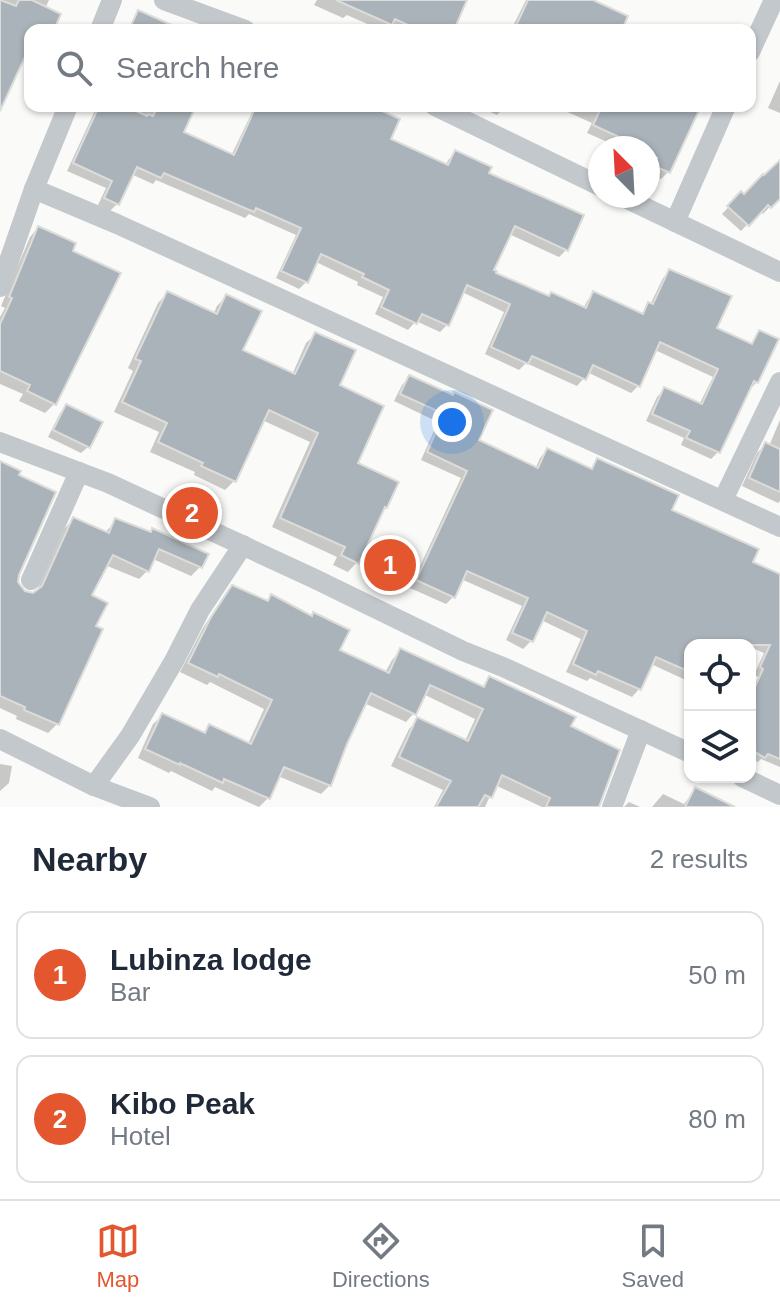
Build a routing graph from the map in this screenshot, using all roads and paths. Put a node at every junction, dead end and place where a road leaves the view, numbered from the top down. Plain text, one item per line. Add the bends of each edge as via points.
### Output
1 (112, 0) edge
2 (164, 0) edge
3 (770, 4) edge
4 (102, 24) edge
5 (229, 24) edge
6 (756, 38) edge
7 (66, 112) edge
8 (447, 112) edge
9 (723, 112) edge
10 (588, 180) edge
11 (34, 189) junction
12 (646, 208) edge
13 (675, 222) junction
14 (780, 272) edge
15 (0, 287) edge
16 (780, 382) edge
17 (0, 442) edge
18 (79, 472) junction
19 (723, 500) junction
20 (780, 527) edge
21 (243, 545) junction
22 (31, 580) dead end
23 (641, 730) junction
24 (0, 739) edge
25 (684, 750) edge
26 (755, 783) edge
27 (94, 786) junction
28 (780, 795) edge
29 (150, 807) edge
30 (612, 807) edge

1 - 4 street
2 - 5 street
3 - 6 street
7 - 11 street
8 - 10 street
9 - 13 street
11 - 15 street
11 - 19 street
12 - 13 street
13 - 14 street
16 - 19 street
17 - 18 street
18 - 21 street
18 - 22 street
19 - 20 street
21 - 23 street
21 - 27 street via 130,736
23 - 25 street
23 - 30 street
24 - 27 street
26 - 28 street
27 - 29 street

